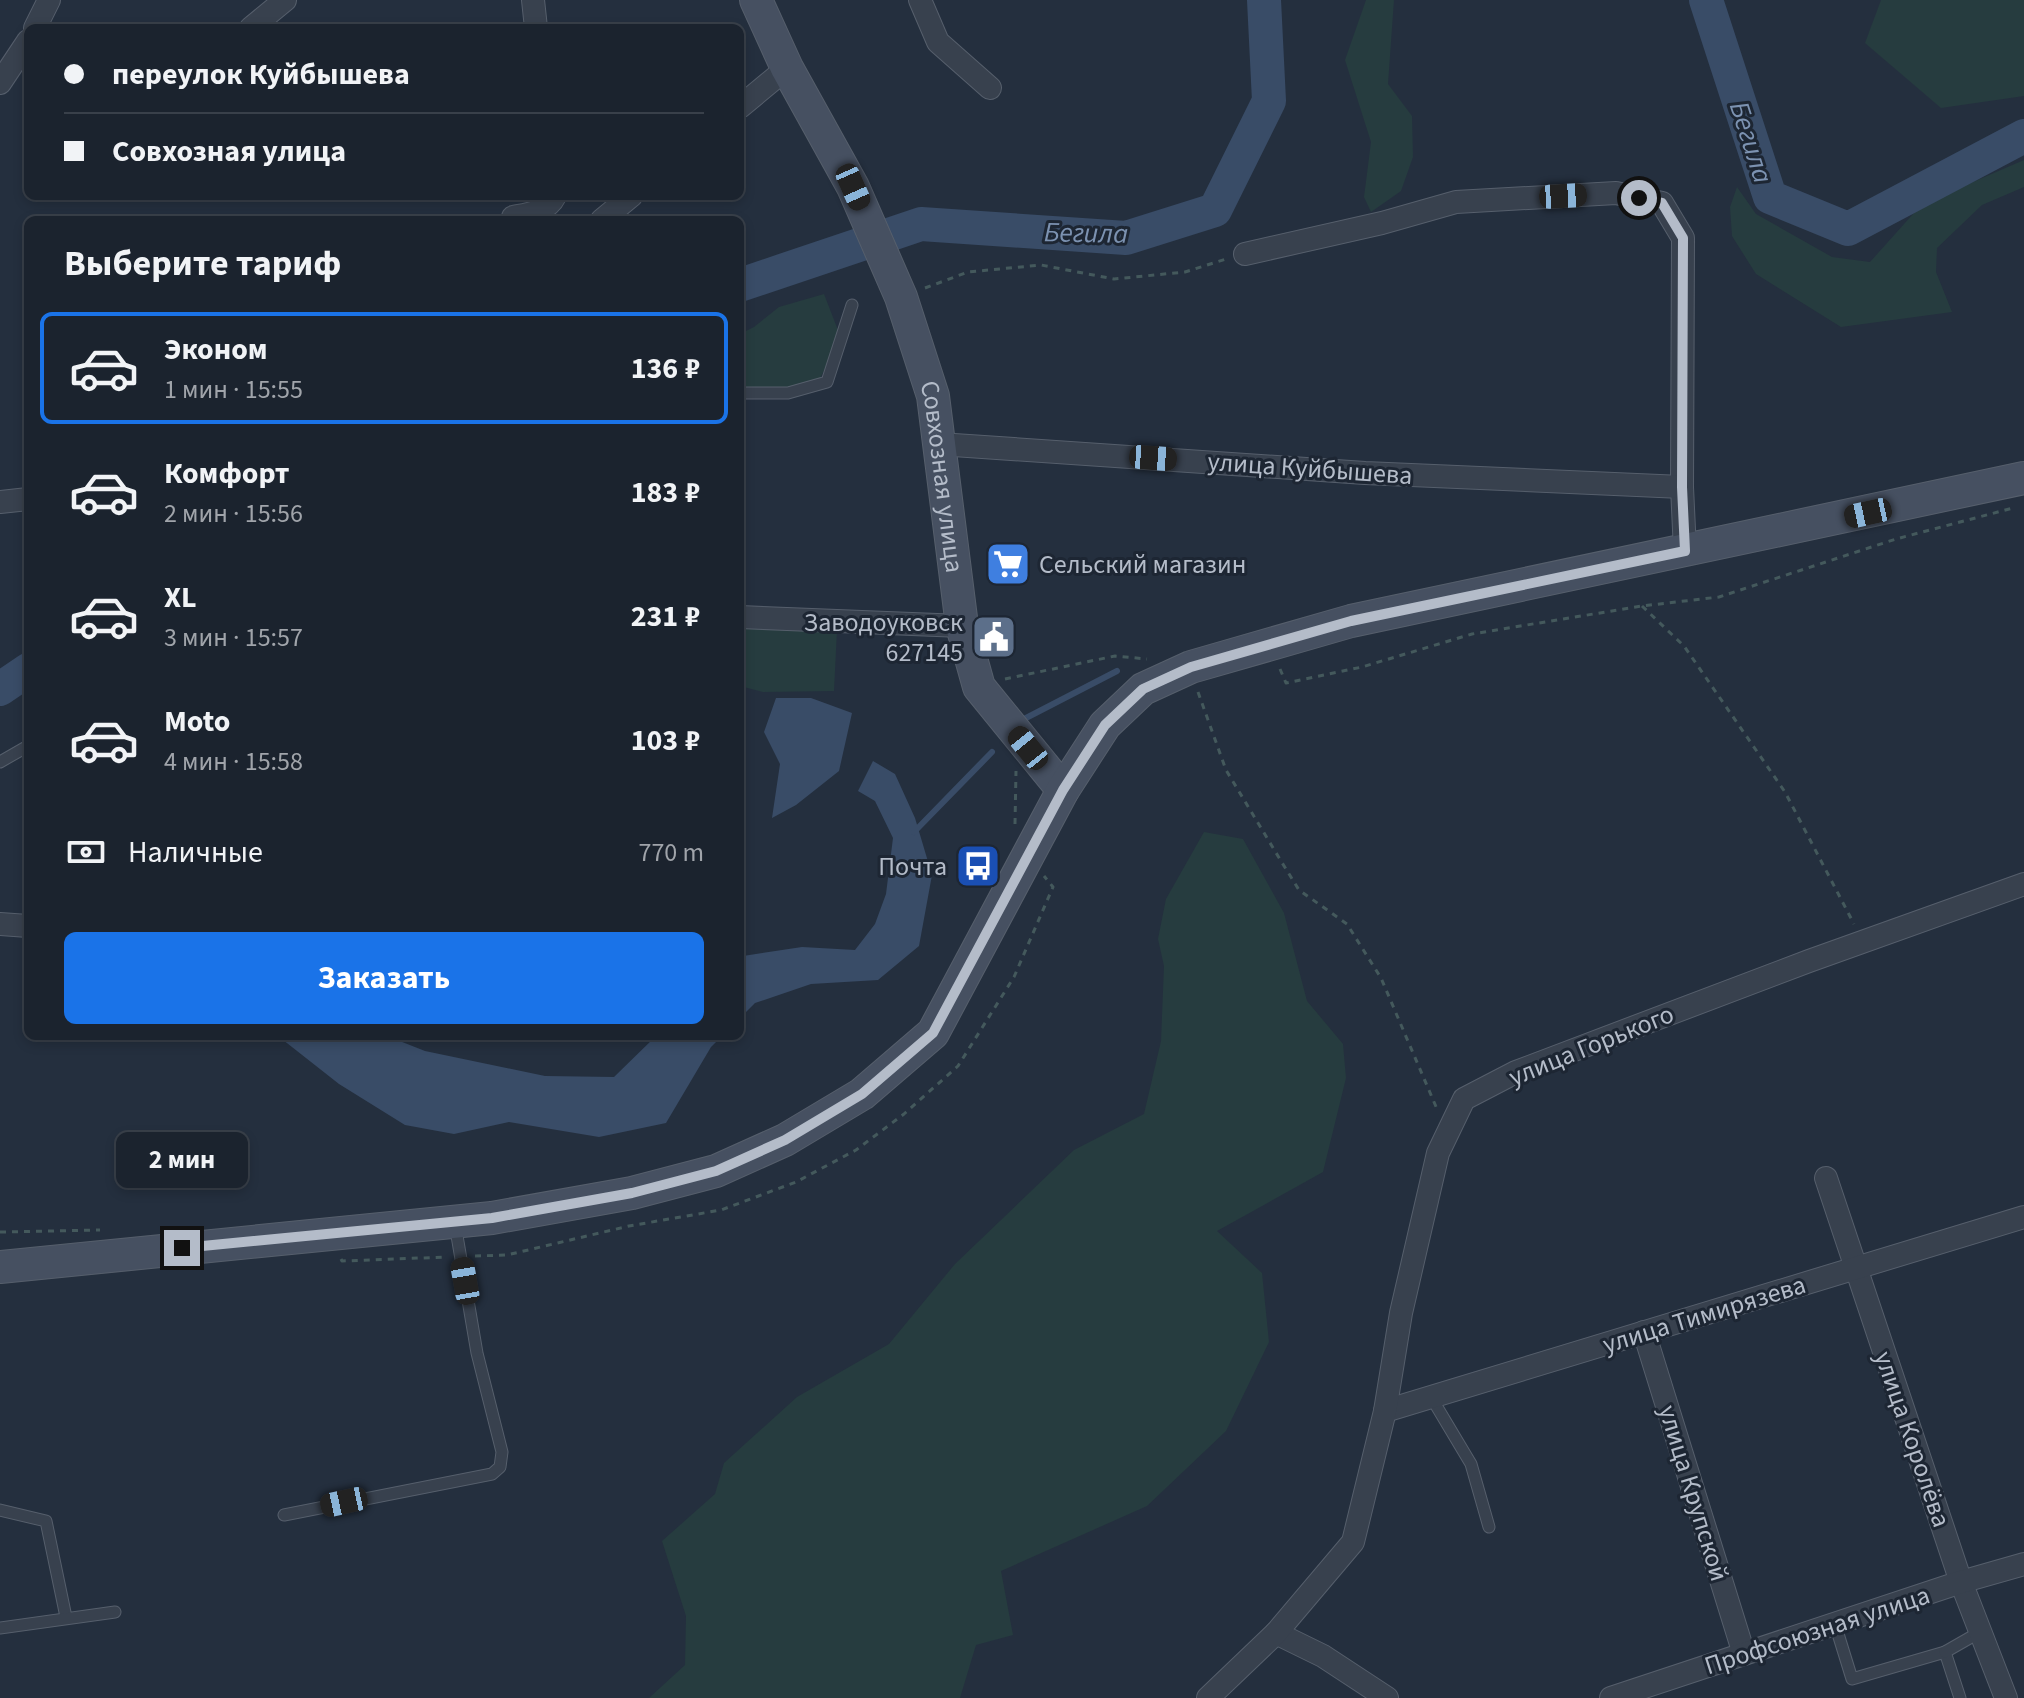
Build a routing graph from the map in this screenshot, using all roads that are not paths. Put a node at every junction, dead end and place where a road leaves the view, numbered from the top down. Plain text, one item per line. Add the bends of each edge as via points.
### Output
1 (49, 0) edge
2 (285, 0) edge
3 (533, 0) edge
4 (756, 0) edge
5 (920, 0) edge
6 (37, 24) edge
7 (256, 24) edge
8 (536, 24) edge
9 (24, 52) edge
10 (787, 68) junction
11 (0, 83) edge
12 (990, 88) dead end
13 (744, 104) edge
14 (554, 200) edge
15 (626, 200) edge
16 (518, 216) edge
17 (607, 216) edge
18 (1245, 254) road end
19 (852, 305) dead end
20 (744, 393) edge
21 (939, 444) junction
22 (2024, 478) edge
23 (1682, 487) junction
24 (24, 499) edge
25 (0, 502) edge
26 (1685, 551) junction
27 (744, 617) edge
28 (962, 626) junction
29 (24, 748) edge
30 (0, 762) edge
31 (1063, 790) junction
32 (2024, 884) edge
33 (0, 924) edge
34 (24, 926) edge
35 (1826, 1178) dead end
36 (2024, 1217) edge
37 (454, 1221) junction
38 (0, 1267) edge
39 (1855, 1268) junction
40 (1644, 1332) junction
41 (1431, 1397) junction
42 (1385, 1411) junction
43 (0, 1510) edge
44 (284, 1515) dead end
45 (1489, 1527) dead end
46 (2024, 1564) edge
47 (1961, 1582) junction
48 (115, 1612) dead end
49 (66, 1617) junction
50 (1835, 1624) junction
51 (0, 1628) edge
52 (1980, 1632) junction
53 (1276, 1633) junction
54 (1945, 1652) junction
55 (1744, 1654) junction
56 (1208, 1698) edge
57 (1387, 1698) edge
58 (1611, 1698) edge
59 (1960, 1698) edge
60 (2006, 1698) edge

1 - 6 street
2 - 7 street
3 - 8 street
4 - 10 street, Совхозная улица
5 - 12 street via 938,42
9 - 11 street
10 - 13 street
10 - 21 street, Совхозная улица via 853,187 897,289 933,396
14 - 16 street via 538,212
15 - 17 street
18 - 23 street via 1456,202 1616,193 1662,203 1683,238
19 - 20 lane via 827,382 788,393
21 - 23 street, улица Куйбышева via 1365,473
21 - 28 street, Совхозная улица
22 - 26 street
23 - 26 street
24 - 25 street
26 - 31 street via 1351,621 1191,667 1143,689 1105,725
27 - 28 street
28 - 31 street, Совхозная улица via 979,687
29 - 30 lane
31 - 37 street via 933,1033 862,1094 785,1140 716,1171 632,1193
32 - 42 street, улица Горького via 1516,1072 1464,1099 1438,1153 1401,1313
33 - 34 street
35 - 39 street, улица Королёва
36 - 39 street, улица Тимирязева
37 - 38 street
37 - 44 lane via 477,1353 502,1452 500,1467 492,1474
39 - 40 street, улица Тимирязева
39 - 47 street, улица Королёва
40 - 41 street, улица Тимирязева
40 - 55 street, улица Крупской
41 - 42 street, улица Тимирязева
41 - 45 lane via 1471,1464
42 - 53 street, улица Горького via 1353,1542
43 - 49 lane via 46,1521
46 - 47 street, Профсоюзная улица
47 - 50 street, Профсоюзная улица
47 - 52 street, улица Королёва
48 - 49 lane
49 - 51 lane
50 - 54 lane via 1852,1679
50 - 55 street, Профсоюзная улица
52 - 54 lane
52 - 60 street, улица Королёва
53 - 56 street, улица Горького
53 - 57 street
54 - 59 lane
55 - 58 street, Профсоюзная улица

